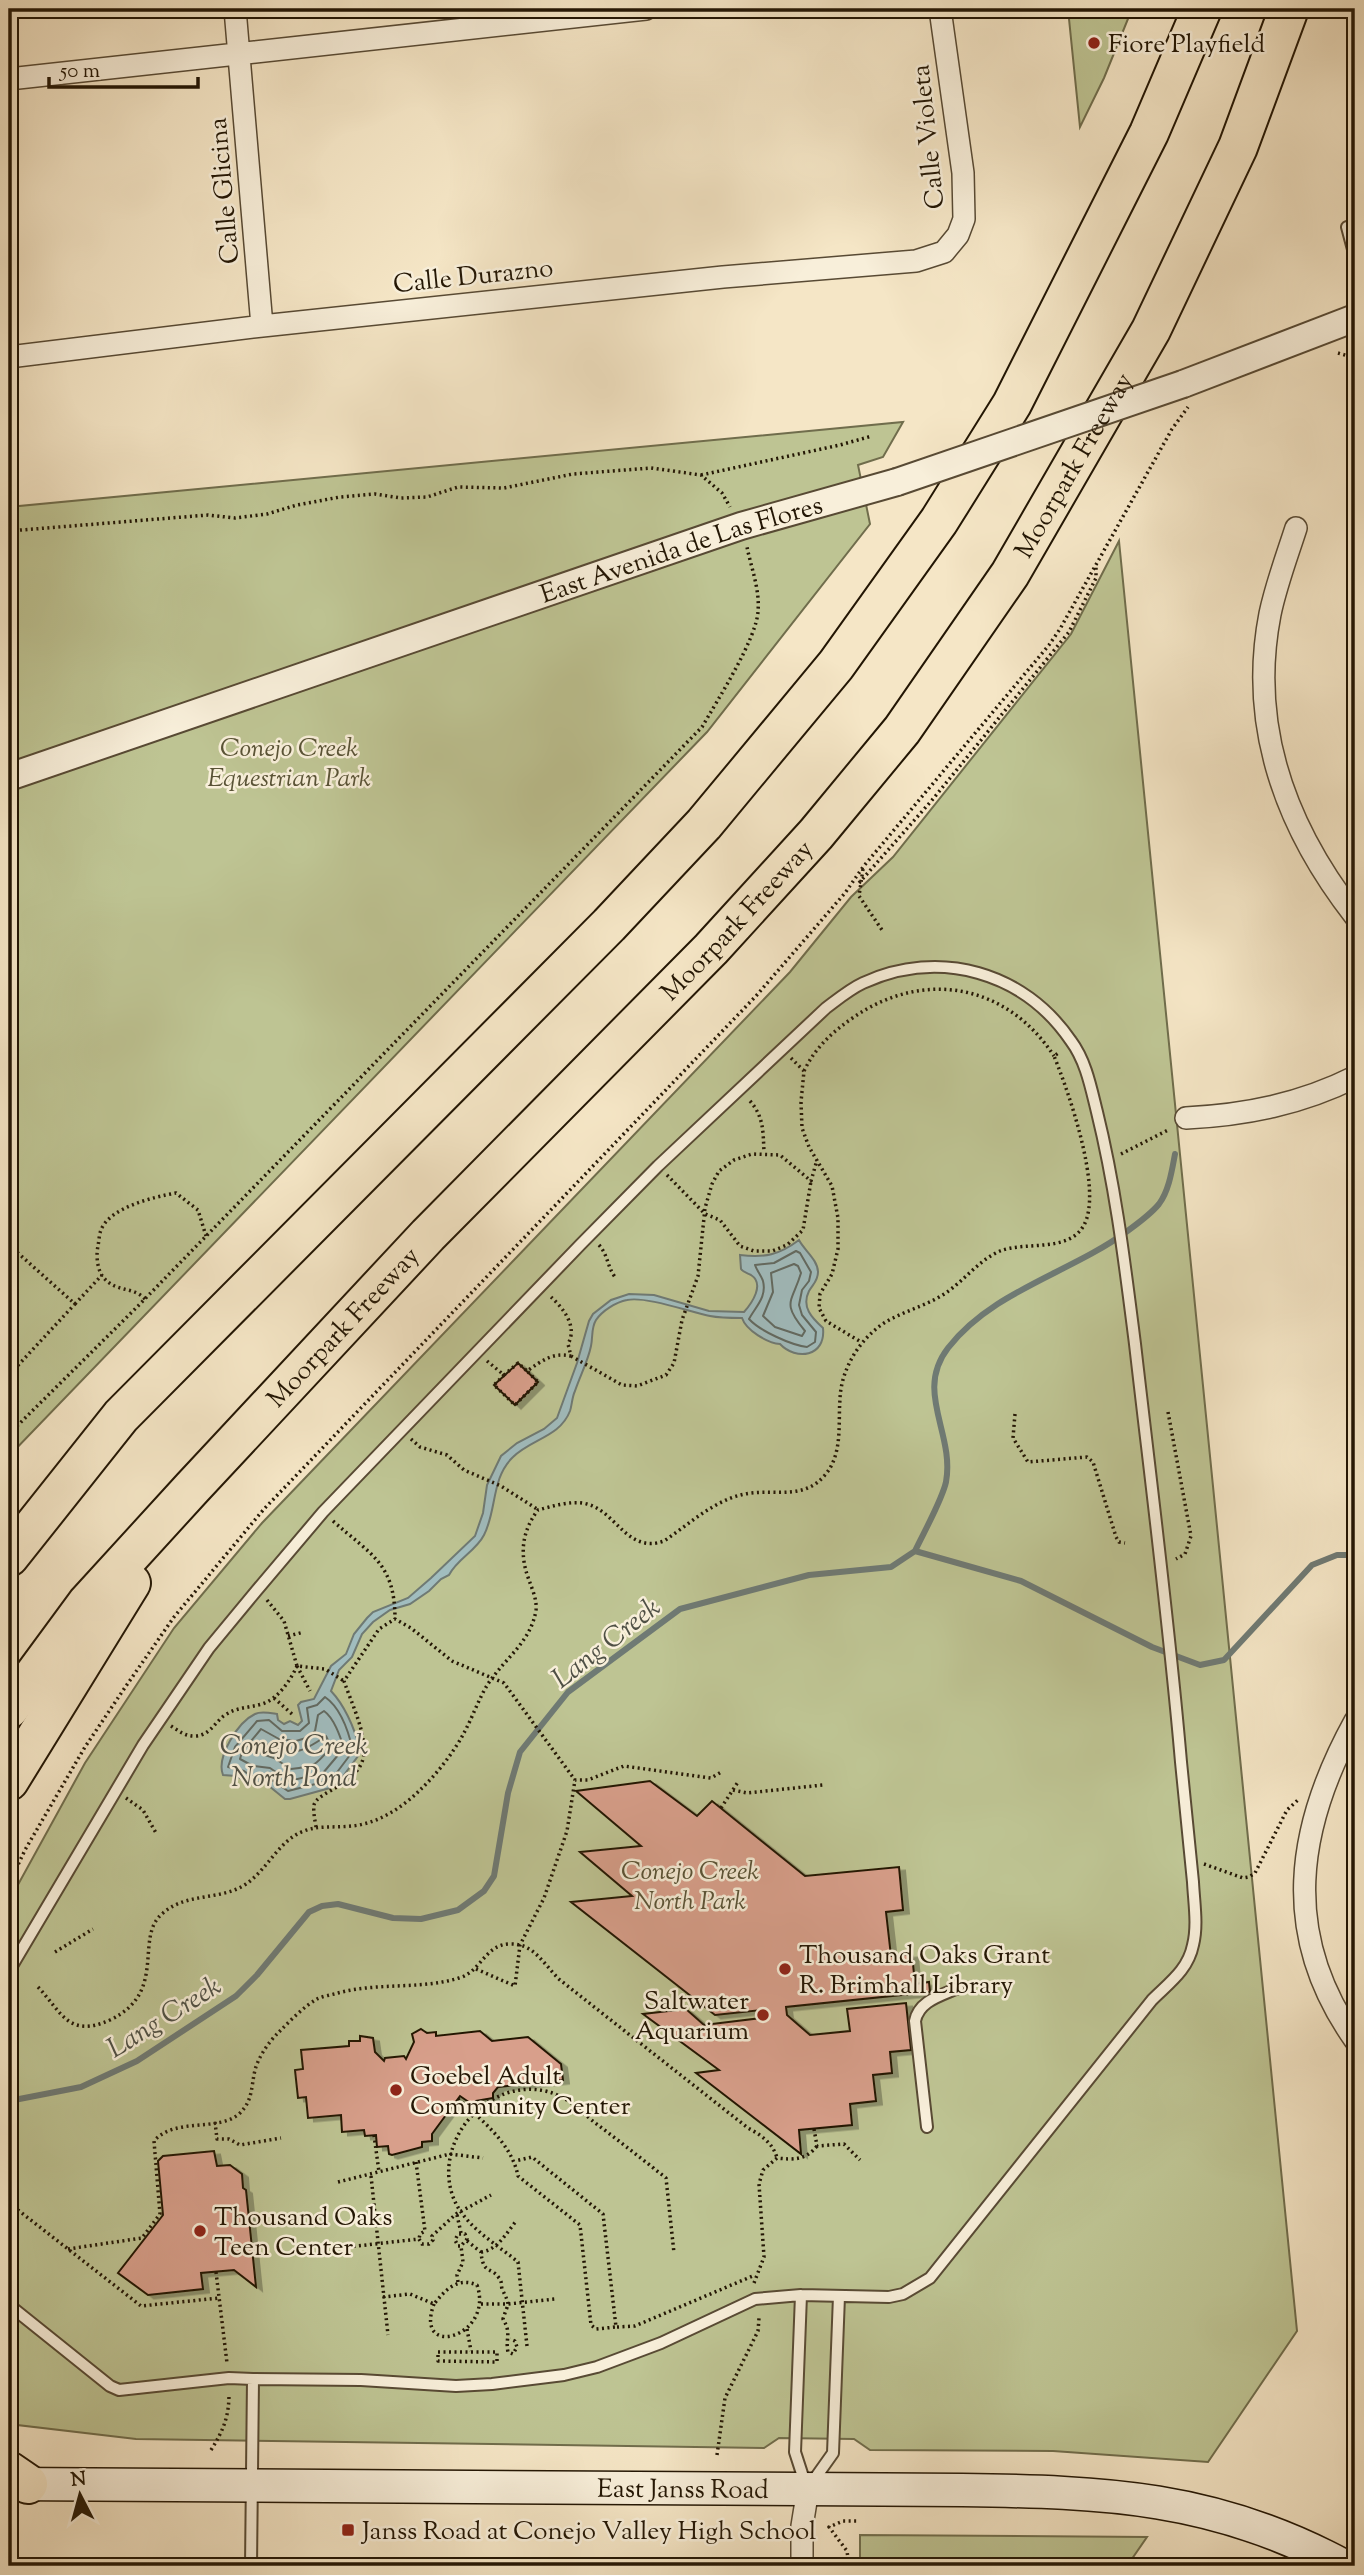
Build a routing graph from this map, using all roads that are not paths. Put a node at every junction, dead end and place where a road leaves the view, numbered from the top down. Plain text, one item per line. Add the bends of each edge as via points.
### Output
1 (235, 9) edge
2 (646, 9) edge
3 (940, 9) edge
4 (1202, 9) edge
5 (1289, 9) edge
6 (239, 54) junction
7 (9, 79) edge
8 (1347, 227) dead end
9 (944, 253) joint
10 (1355, 257) edge
11 (1355, 318) edge
12 (262, 326) junction
13 (9, 357) edge
14 (1296, 528) dead end
15 (9, 777) edge
16 (1355, 916) edge
17 (1355, 1077) edge
18 (1186, 1118) road end
19 (121, 1416) junction
20 (192, 1488) junction
21 (9, 1519) edge
22 (9, 1557) edge
23 (9, 1709) edge
24 (1355, 1721) edge
25 (9, 1781) edge
26 (9, 1971) edge
27 (958, 1989) dead end
28 (1355, 2040) edge
29 (928, 2127) dead end
30 (801, 2295) junction
31 (839, 2296) junction
32 (9, 2305) edge
33 (253, 2379) junction
34 (15, 2480) edge
35 (251, 2486) junction
36 (808, 2489) junction
37 (251, 2566) edge
38 (802, 2566) edge
39 (1344, 2566) edge

1 - 6 street, Calle Glicina
2 - 6 street
3 - 9 street, Calle Violeta via 963,173 964,219
4 - 19 highway via 1149,133 1012,404 939,521 835,665 704,824 609,925
5 - 20 highway, Moorpark Freeway via 1238,147 1151,330 1010,574 902,730 816,834 711,949 428,1235
6 - 7 street
6 - 12 street, Calle Glicina
8 - 10 lane
9 - 12 street, Calle Durazno via 916,261
11 - 15 street, East Avenida de Las Flores, bridge via 1188,393 897,482 744,537
12 - 13 street, Calle Durazno
14 - 16 street via 1270,614 1264,674 1268,727 1281,786 1304,841
17 - 18 street via 1323,1093 1268,1109
19 - 21 highway
19 - 22 highway
20 - 23 highway, Moorpark Freeway via 87,1603
20 - 25 highway
24 - 28 street via 1317,1802 1304,1878 1307,1927 1319,1969
26 - 31 lane via 114,1792 209,1648 323,1512 658,1166 826,1008 863,983 942,967 971,971 1023,991 1073,1043 1091,1087 1118,1216 1173,1671 1196,1921 1193,1947 1184,1969 1152,2000 930,2278 889,2297
27 - 29 lane via 923,2004 915,2021
30 - 31 lane
30 - 33 lane via 755,2299 661,2343 564,2375 457,2386
30 - 36 lane via 795,2452
31 - 36 lane via 833,2453
32 - 33 lane via 118,2390
33 - 35 lane
34 - 35 main road, East Janss Road
35 - 36 main road, East Janss Road
35 - 37 lane
36 - 38 street
36 - 39 main road, East Janss Road via 1057,2491 1135,2498 1247,2524

